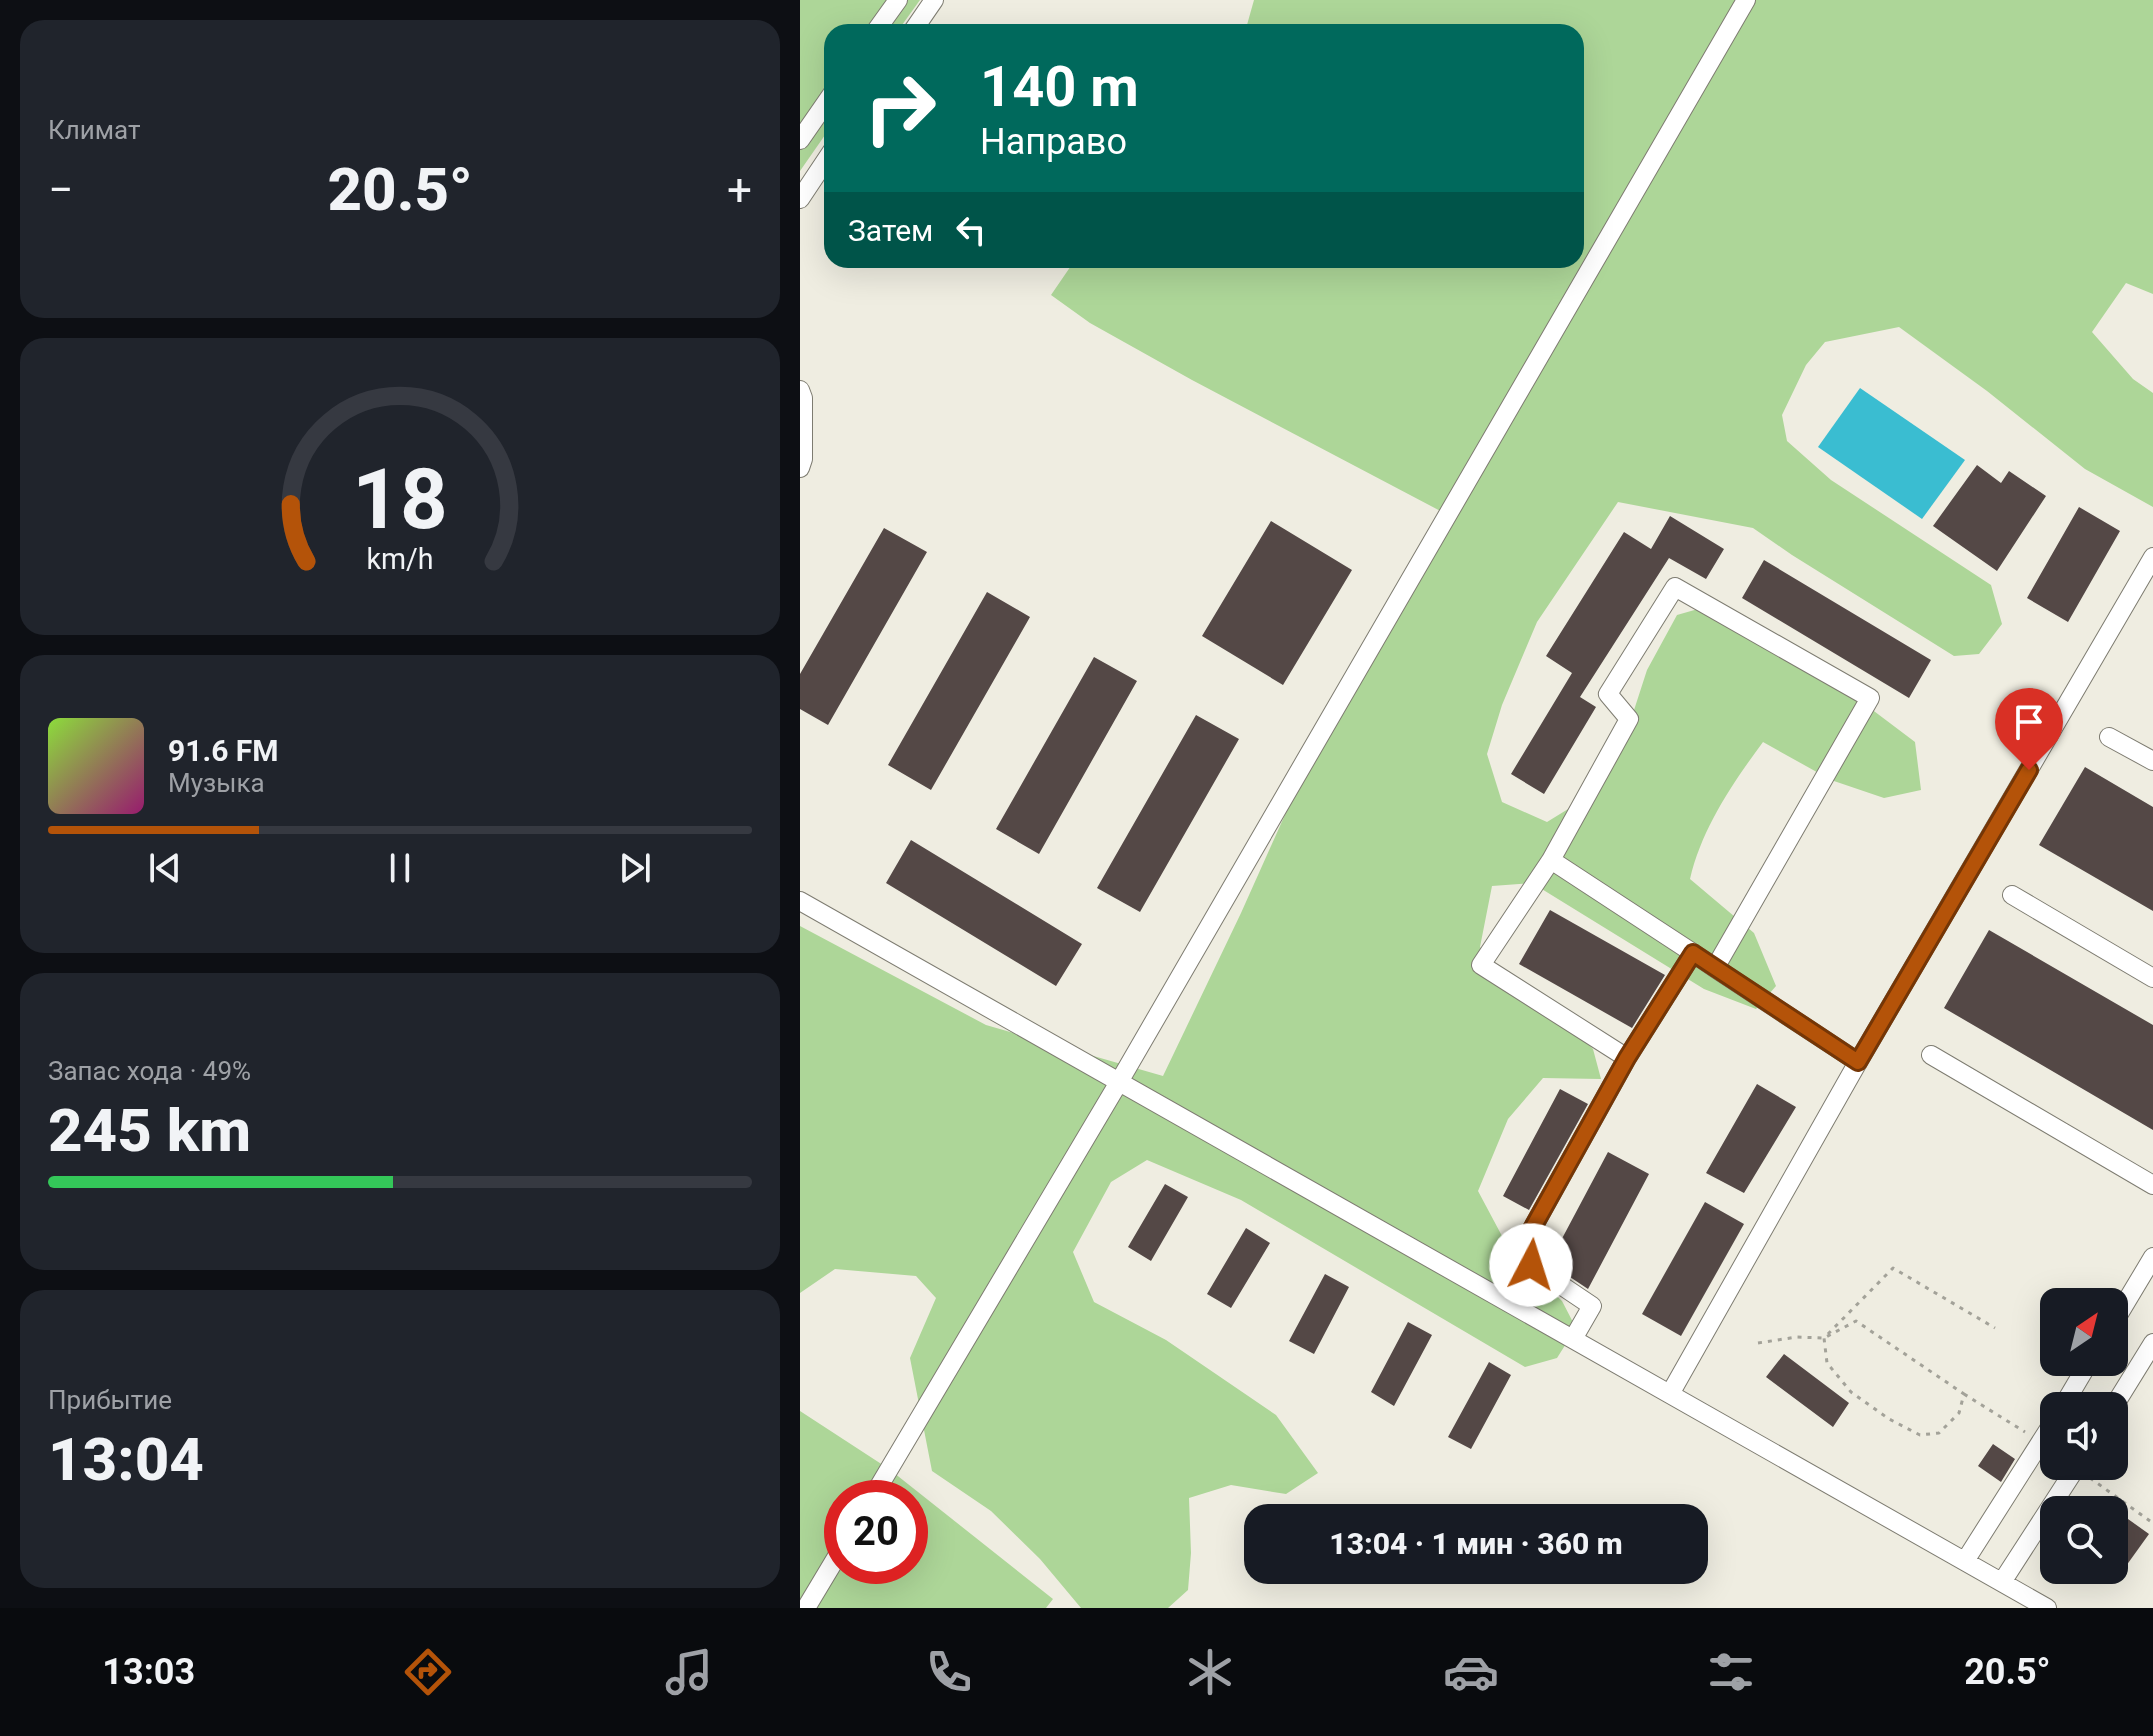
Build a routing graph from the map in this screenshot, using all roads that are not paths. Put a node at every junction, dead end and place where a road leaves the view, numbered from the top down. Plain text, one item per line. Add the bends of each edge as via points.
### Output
1 (898, 0) edge
2 (934, 0) edge
3 (1746, 0) edge
4 (881, 24) edge
5 (917, 24) edge
6 (824, 106) edge
7 (800, 140) edge
8 (824, 163) edge
9 (800, 199) edge
10 (800, 390) edge
11 (800, 468) edge
12 (2153, 557) edge
13 (2109, 737) dead end
14 (2153, 761) edge
15 (1551, 860) junction
16 (2012, 895) dead end
17 (800, 901) edge
18 (1693, 953) junction
19 (1715, 968) junction
20 (2153, 978) edge
21 (1931, 1055) dead end
22 (1627, 1058) junction
23 (1858, 1062) junction
24 (1119, 1082) junction
25 (2153, 1185) edge
26 (2153, 1257) edge
27 (2128, 1299) edge
28 (1573, 1339) junction
29 (2153, 1343) edge
30 (2123, 1392) edge
31 (1670, 1394) junction
32 (2040, 1444) edge
33 (883, 1480) edge
34 (2068, 1480) edge
35 (1965, 1561) junction
36 (824, 1578) edge
37 (2002, 1582) junction
38 (806, 1608) edge
39 (2047, 1608) edge

1 - 4 street
2 - 5 street
3 - 24 street
6 - 7 street
8 - 9 street
10 - 11 street
12 - 23 street
13 - 14 street
15 - 18 street
15 - 19 street via 1629,719 1608,694 1675,587 1870,698
15 - 22 street via 1481,965
16 - 20 street
17 - 24 street
18 - 19 street
18 - 22 street
19 - 23 street
21 - 25 street
22 - 28 street via 1527,1238 1531,1265 1592,1306
23 - 31 street
24 - 28 street
24 - 33 street
26 - 27 street
28 - 31 street
29 - 30 street
31 - 35 street
32 - 35 street
34 - 37 street
35 - 37 street
36 - 38 street
37 - 39 street

